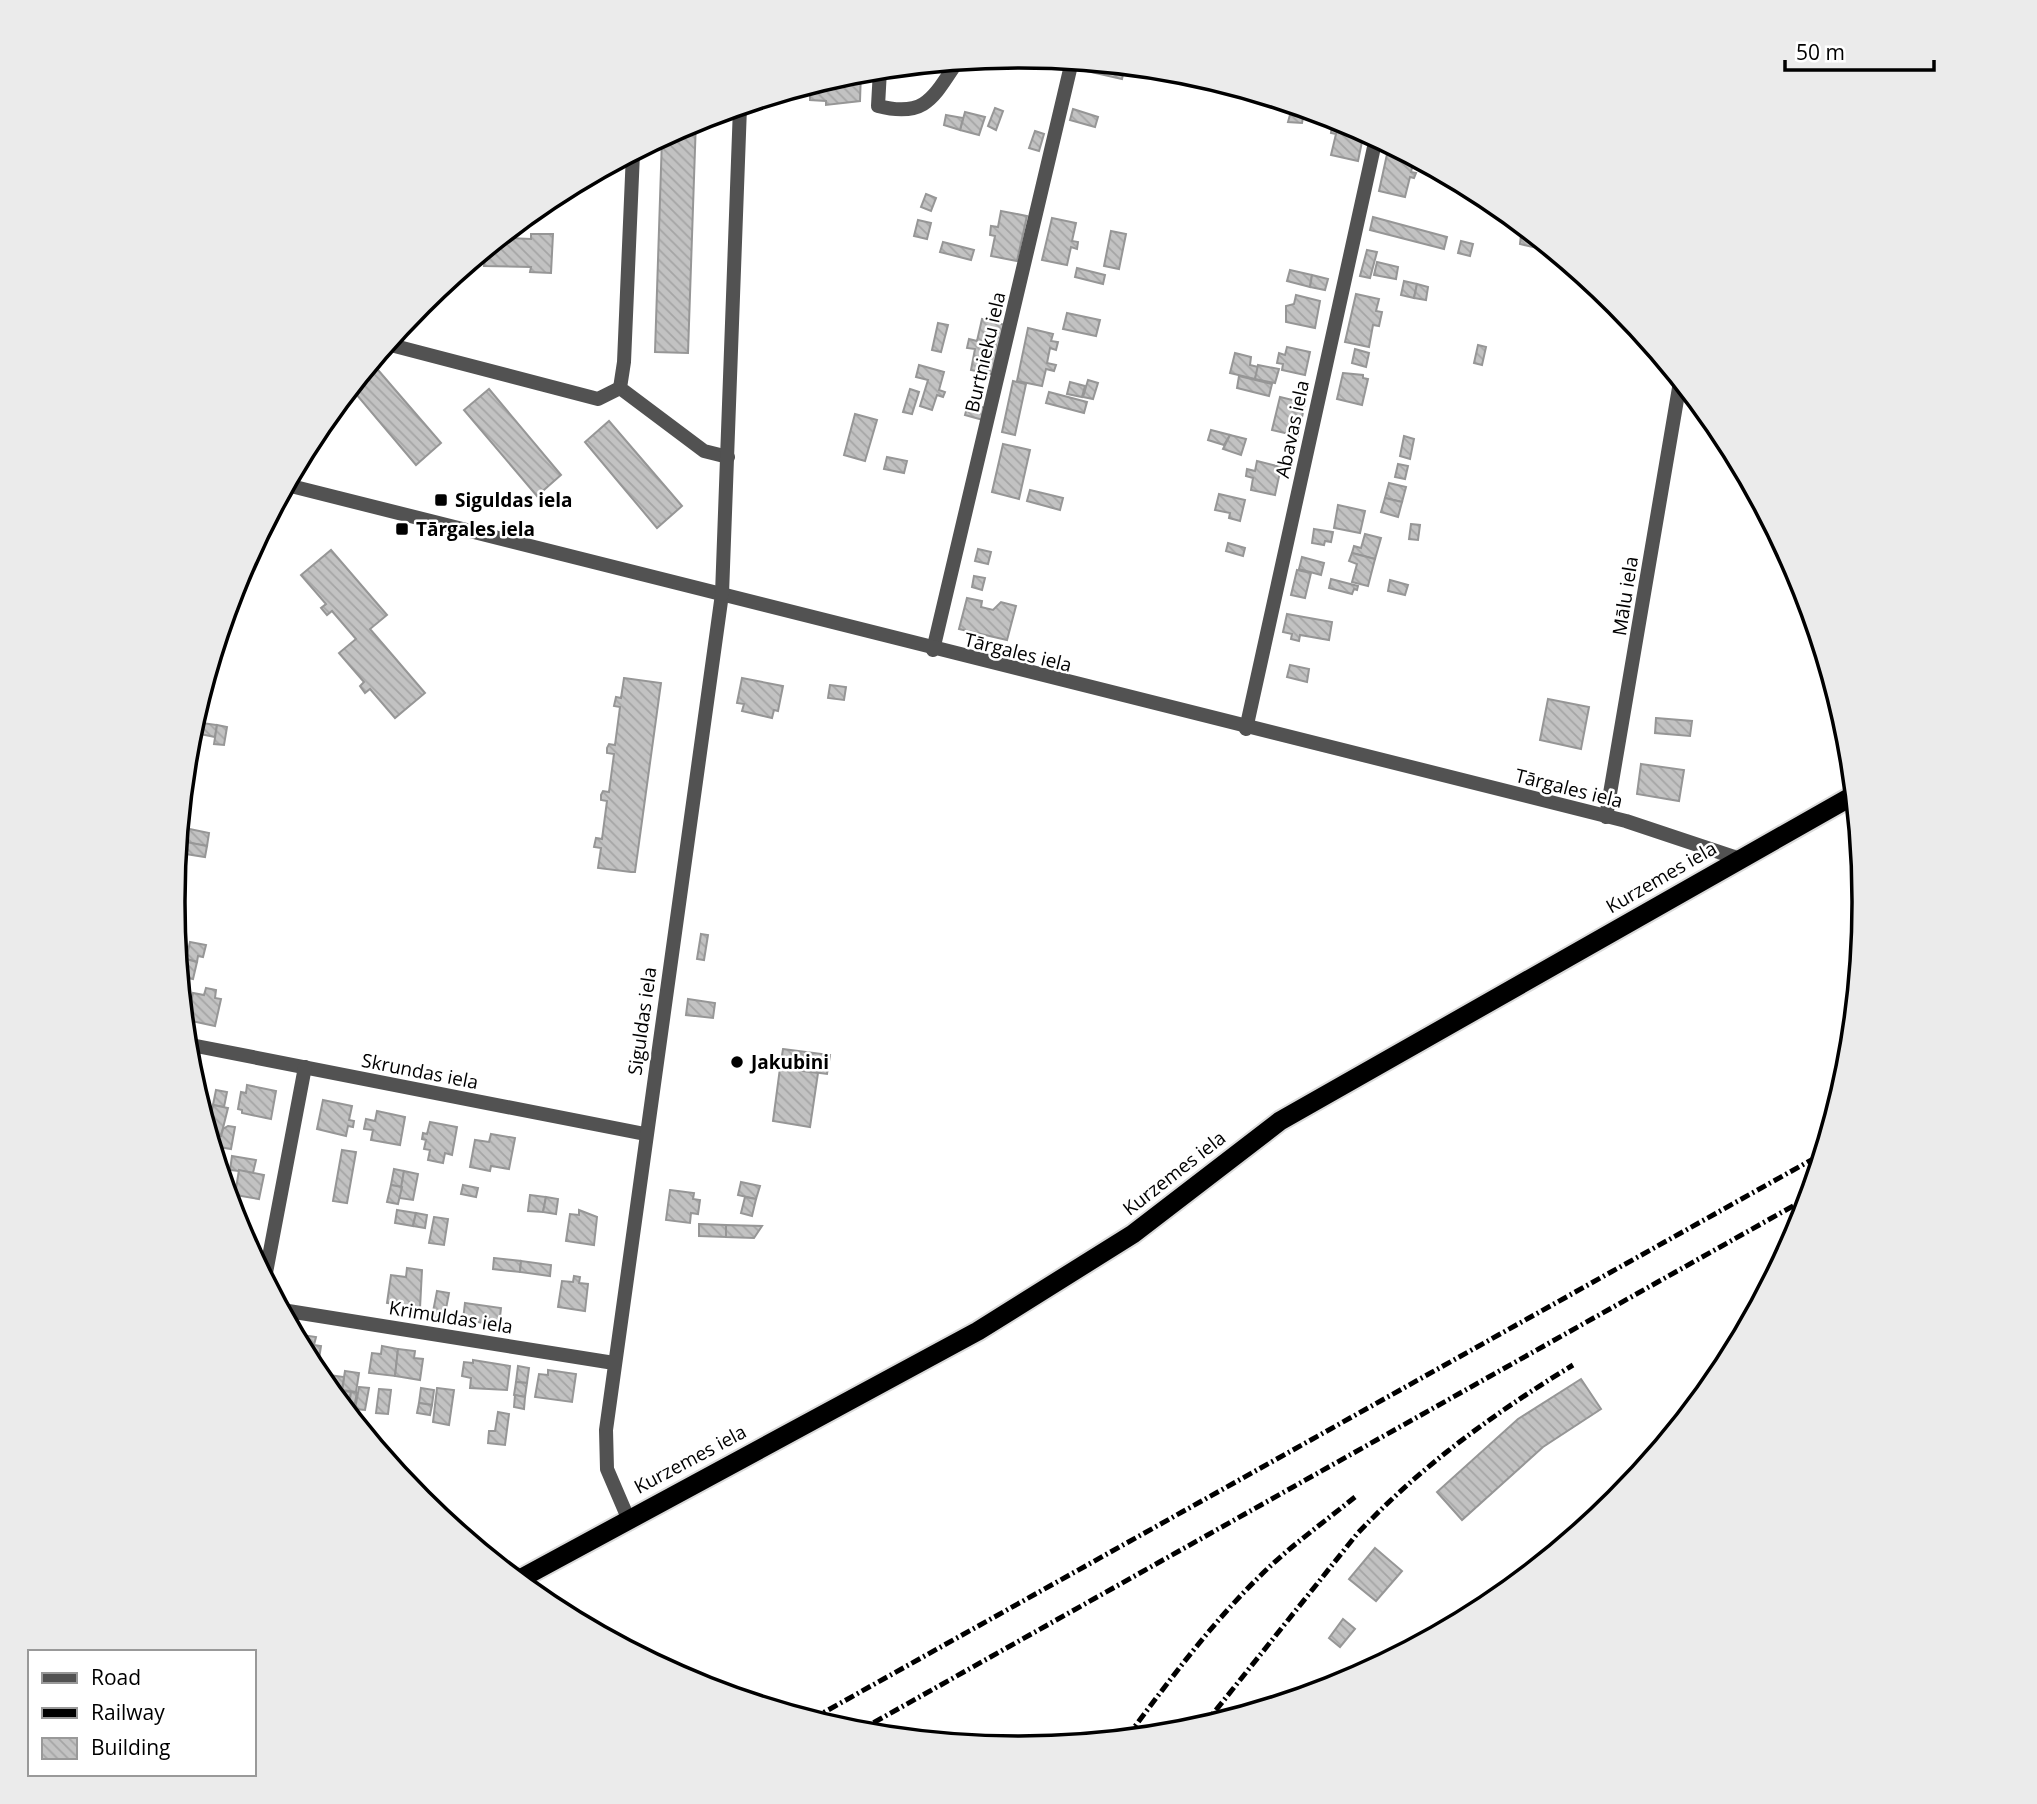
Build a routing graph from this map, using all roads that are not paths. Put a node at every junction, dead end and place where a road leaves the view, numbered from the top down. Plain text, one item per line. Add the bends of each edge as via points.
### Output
1 (1070, 70) edge
2 (951, 71) edge
3 (879, 80) edge
4 (740, 116) edge
5 (1374, 148) edge
6 (633, 163) edge
7 (397, 347) edge
8 (620, 388) junction
9 (1679, 393) edge
10 (728, 457) junction
11 (295, 487) edge
12 (722, 594) junction
13 (933, 650) junction
14 (1246, 729) junction
15 (1846, 800) edge
16 (1606, 817) junction
17 (1740, 859) junction
18 (198, 1046) edge
19 (305, 1068) junction
20 (645, 1134) junction
21 (268, 1264) edge
22 (292, 1312) edge
23 (614, 1363) junction
24 (628, 1518) junction
25 (527, 1575) edge

1 - 13 street, Burtnieku iela
2 - 3 street via 918,109 878,106
4 - 10 street, Siguldas iela
5 - 14 street, Abavas iela
6 - 8 street
7 - 8 street via 598,399
8 - 10 street via 704,451
9 - 16 street, Mālu iela
10 - 12 street, Siguldas iela
11 - 12 street, Tārgales iela
12 - 13 street, Tārgales iela
12 - 20 street, Siguldas iela
13 - 14 street, Tārgales iela
14 - 16 street, Tārgales iela
15 - 17 highway, Kurzemes iela
16 - 17 street, Tārgales iela
17 - 24 highway, Kurzemes iela via 1280,1121 1133,1234 978,1331
18 - 19 street, Skrundas iela
19 - 20 street, Skrundas iela
19 - 21 street
20 - 23 street, Siguldas iela
22 - 23 street, Krimuldas iela
23 - 24 street, Siguldas iela via 606,1430 607,1469
24 - 25 highway, Kurzemes iela

